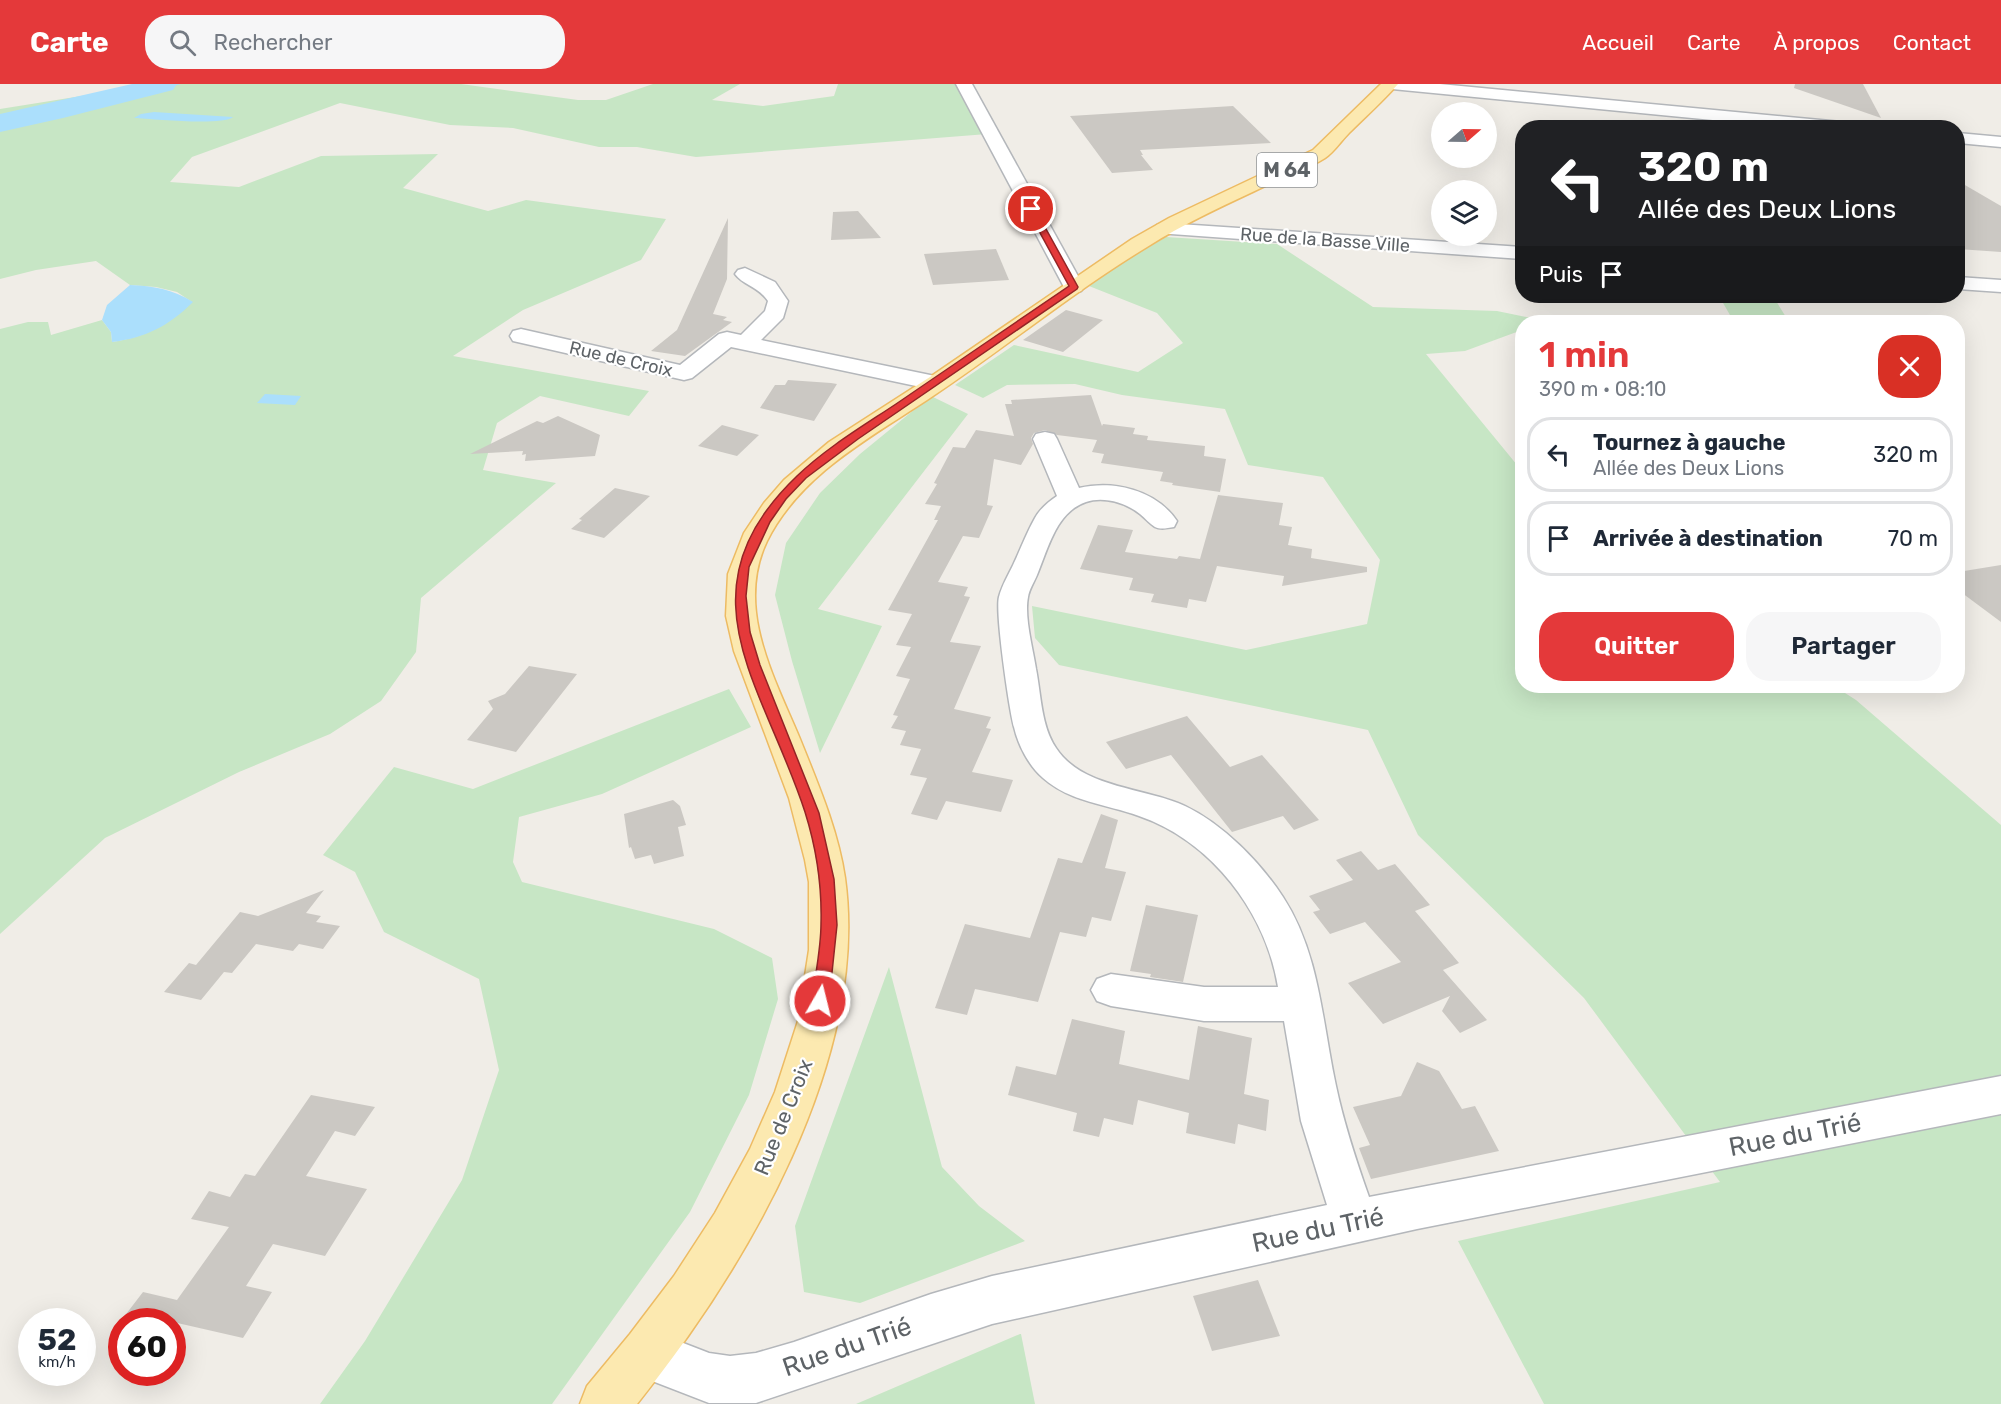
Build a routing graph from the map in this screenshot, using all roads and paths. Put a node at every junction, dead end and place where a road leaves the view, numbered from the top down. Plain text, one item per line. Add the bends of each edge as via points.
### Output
1 (964, 84) edge
2 (1391, 84) edge
3 (1768, 120) edge
4 (1965, 139) edge
5 (2001, 142) edge
6 (1164, 229) junction
7 (1515, 253) edge
8 (745, 274) dead end
9 (1965, 283) edge
10 (2001, 286) edge
11 (1074, 287) junction
12 (521, 336) dead end
13 (746, 343) junction
14 (935, 383) junction
15 (1045, 439) dead end
16 (1071, 498) junction
17 (1164, 521) dead end
18 (1111, 990) dead end
19 (1302, 1004) junction
20 (2001, 1095) edge
21 (1356, 1222) junction
22 (647, 1354) junction
23 (605, 1404) edge

1 - 11 street
2 - 3 street
2 - 6 main road, M 64 via 1319,154
4 - 5 street
6 - 7 street, Rue de la Basse Ville
6 - 11 main road, Rue de Croix / M 64
8 - 13 street via 768,286 778,301 775,313
9 - 10 street
11 - 14 main road, Rue de Croix / M 64
12 - 13 street, Rue de Croix via 684,373 727,339
13 - 14 street, Rue de Croix
14 - 22 main road, Rue de Croix / M 64 via 803,476 764,522 744,567 740,596 743,632 812,813 822,856 829,925 823,984 799,1084 760,1176 718,1250
15 - 16 street
16 - 17 street via 1095,493 1120,495 1143,504
16 - 19 street via 1048,518 1013,598 1035,743 1053,769 1080,788 1157,809 1188,824 1254,885 1281,925
18 - 19 street via 1204,1004
19 - 21 street via 1315,1089
20 - 21 street, Rue du Trié
21 - 22 street, Rue du Trié via 956,1310 756,1377 729,1381 708,1377
22 - 23 main road, Rue de Croix / M 64

